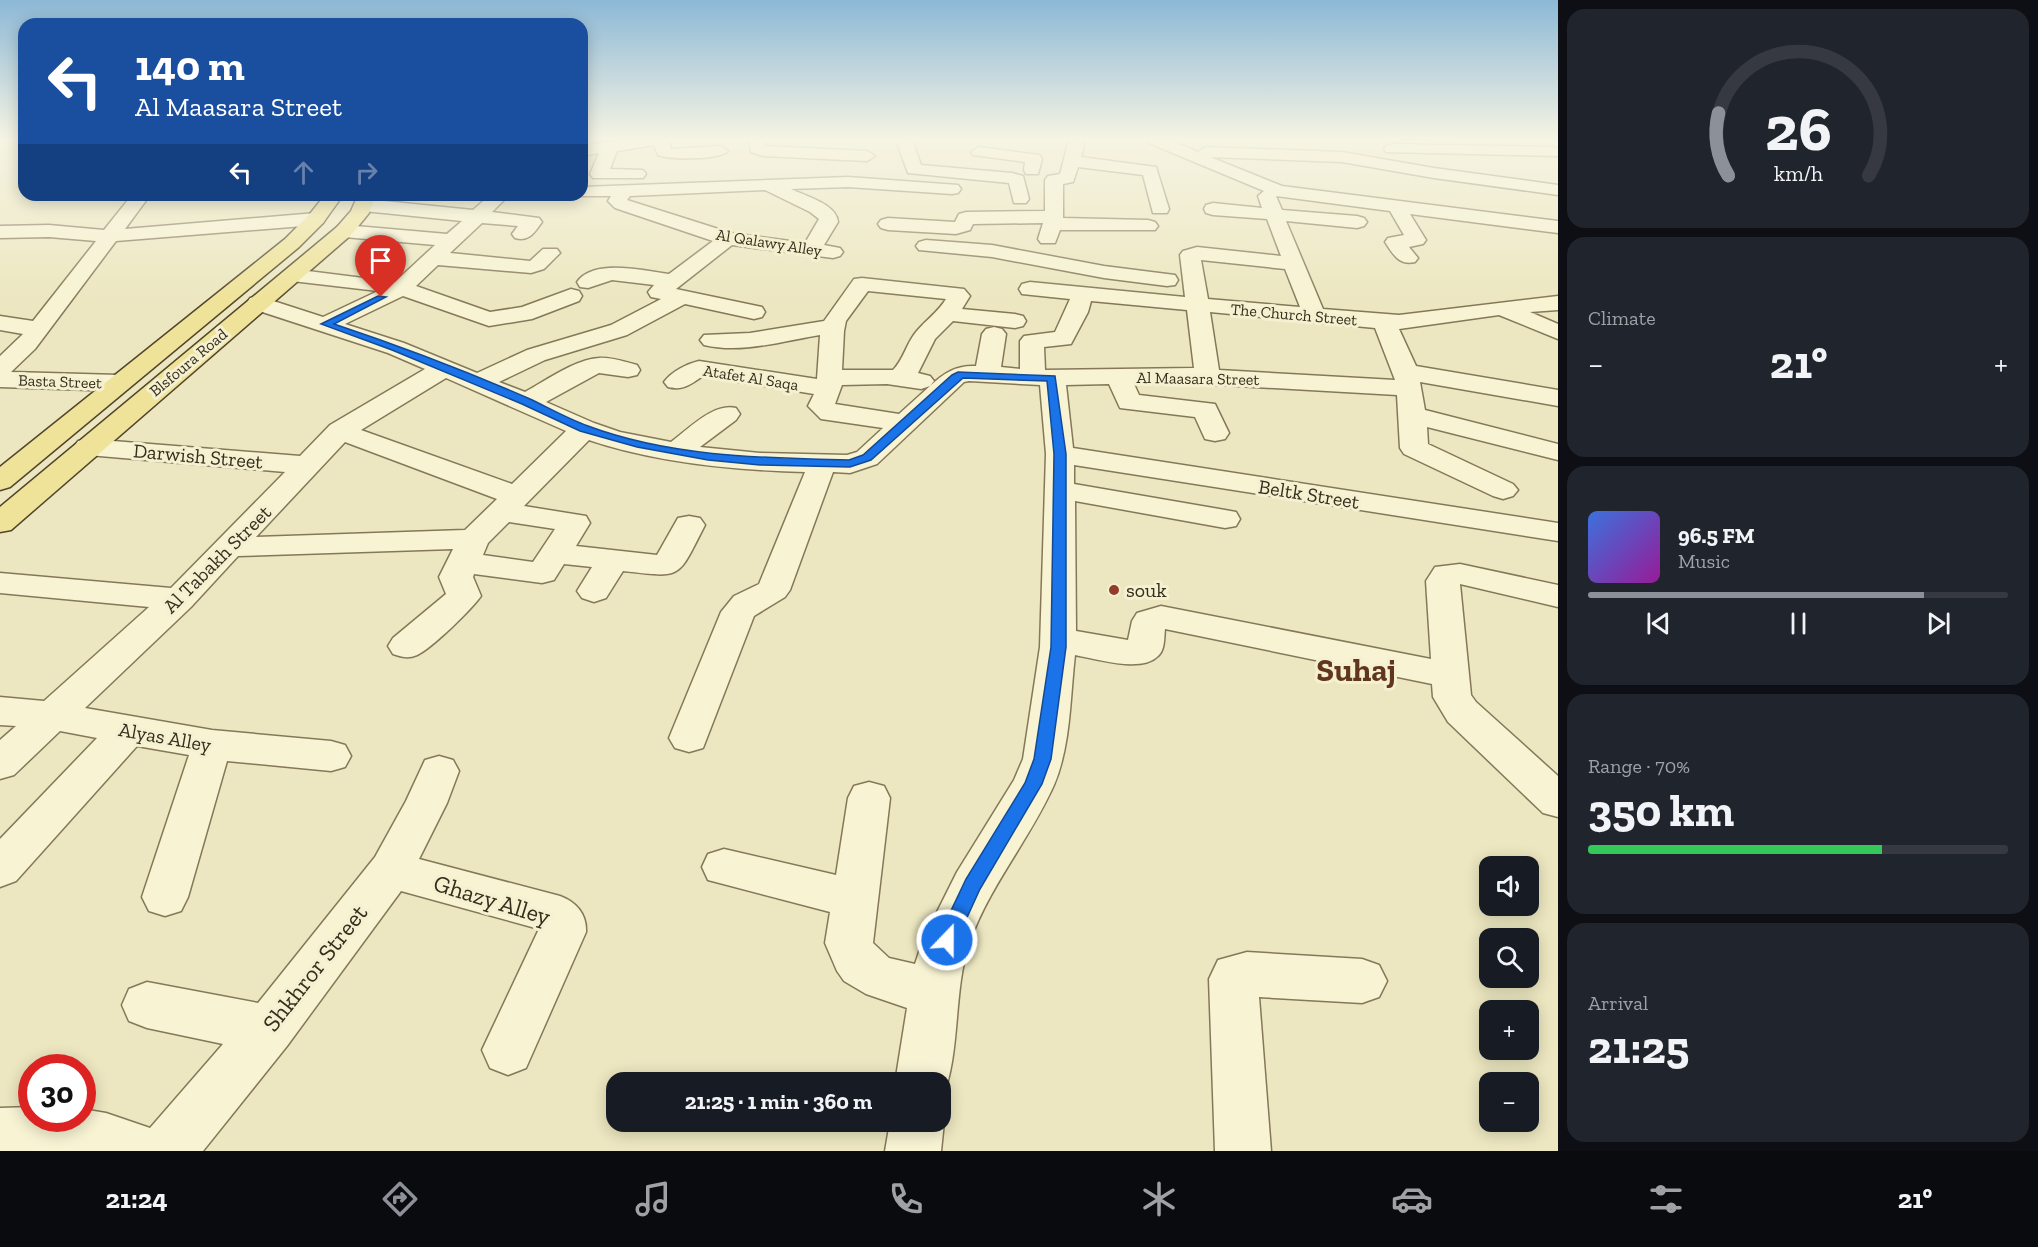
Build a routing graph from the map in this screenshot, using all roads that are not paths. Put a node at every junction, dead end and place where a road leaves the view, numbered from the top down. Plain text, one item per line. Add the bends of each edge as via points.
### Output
1 (622, 194) edge
2 (720, 194) edge
3 (778, 194) edge
4 (1019, 194) edge
5 (1054, 194) edge
6 (1156, 194) edge
7 (1266, 194) edge
8 (1301, 194) edge
9 (1441, 194) edge
10 (1020, 199) dead end
11 (136, 201) edge
12 (358, 201) edge
13 (366, 201) edge
14 (388, 201) edge
15 (699, 204) dead end
16 (326, 205) edge
17 (478, 205) edge
18 (905, 205) dead end
19 (1396, 205) junction
20 (1160, 209) dead end
21 (1213, 209) dead end
22 (1462, 213) junction
23 (1274, 215) junction
24 (658, 216) junction
25 (1053, 221) junction
26 (1148, 226) dead end
27 (934, 227) junction
28 (1408, 227) junction
29 (1558, 227) edge
30 (633, 229) dead end
31 (344, 231) junction
32 (0, 232) edge
33 (522, 234) dead end
34 (110, 236) junction
35 (1260, 238) dead end
36 (728, 239) junction
37 (1284, 240) junction
38 (453, 241) junction
39 (926, 246) junction
40 (811, 249) junction
41 (833, 252) dead end
42 (550, 253) dead end
43 (434, 258) junction
44 (1408, 258) dead end
45 (1040, 261) junction
46 (502, 264) junction
47 (1294, 264) junction
48 (292, 275) junction
49 (588, 282) dead end
50 (1193, 282) junction
51 (483, 285) dead end
52 (909, 288) junction
53 (400, 289) junction
54 (677, 289) junction
55 (1030, 289) dead end
56 (766, 291) dead end
57 (1082, 295) junction
58 (571, 296) dead end
59 (258, 303) junction
60 (1558, 303) edge
61 (1197, 305) junction
62 (1501, 308) junction
63 (948, 314) junction
64 (1314, 315) junction
65 (1015, 321) dead end
66 (1384, 322) junction
67 (0, 323) edge
68 (326, 324) junction
69 (833, 326) junction
70 (38, 328) junction
71 (1558, 332) edge
72 (994, 334) dead end
73 (712, 340) dead end
74 (444, 368) junction
75 (0, 369) edge
76 (628, 370) dead end
77 (987, 374) junction
78 (1119, 376) junction
79 (1208, 376) junction
80 (900, 377) junction
81 (1042, 377) junction
82 (0, 379) edge
83 (119, 382) junction
84 (478, 382) junction
85 (677, 382) dead end
86 (830, 384) junction
87 (944, 388) junction
88 (1409, 392) junction
89 (1558, 398) edge
90 (526, 402) junction
91 (727, 414) dead end
92 (904, 423) junction
93 (584, 429) junction
94 (340, 431) junction
95 (1215, 433) dead end
96 (88, 447) junction
97 (675, 452) junction
98 (1558, 452) edge
99 (822, 464) junction
100 (308, 465) junction
101 (1060, 472) junction
102 (1224, 480) junction
103 (0, 481) edge
104 (1503, 490) dead end
105 (508, 503) junction
106 (0, 523) edge
107 (688, 525) dead end
108 (1558, 532) edge
109 (229, 547) junction
110 (468, 550) junction
111 (556, 553) junction
112 (613, 560) junction
113 (0, 583) edge
114 (594, 591) dead end
115 (1558, 596) edge
116 (179, 599) junction
117 (1058, 640) junction
118 (406, 646) dead end
119 (1449, 675) junction
120 (0, 711) edge
121 (53, 716) junction
122 (127, 731) junction
123 (689, 738) dead end
124 (212, 745) junction
125 (331, 756) dead end
126 (0, 764) edge
127 (439, 771) dead end
128 (869, 798) dead end
129 (1558, 801) edge
130 (724, 867) dead end
131 (0, 868) edge
132 (391, 870) junction
133 (165, 897) dead end
134 (855, 899) junction
135 (1362, 981) dead end
136 (935, 991) junction
137 (147, 1005) dead end
138 (269, 1029) junction
139 (508, 1050) dead end
140 (924, 1072) edge
141 (916, 1132) edge
142 (0, 1136) edge
143 (136, 1151) edge
144 (167, 1151) edge
145 (913, 1151) edge
146 (1243, 1151) edge

1 - 24 street, Al Qalawy Alley via 619,203
2 - 15 street via 713,201
3 - 40 street via 790,204 817,208 828,217
4 - 10 street
5 - 25 street
6 - 20 street
7 - 23 street
8 - 19 street
9 - 22 street
11 - 34 street
12 - 16 street
13 - 31 main road, Blsfoura Road
14 - 17 street
16 - 34 street
16 - 83 main road, Blsfoura Road via 292,243
17 - 33 street via 532,222
17 - 38 street
18 - 27 street via 896,225
19 - 22 street
19 - 28 street
21 - 23 street
22 - 29 street
23 - 28 street
23 - 37 street
24 - 30 street
24 - 36 street, Al Qalawy Alley
25 - 26 street
25 - 27 street via 966,218 962,227
25 - 45 street
27 - 39 street
28 - 44 street via 1416,242 1395,243
31 - 38 street
31 - 48 main road, Blsfoura Road
32 - 34 street
34 - 70 street
35 - 37 street
36 - 40 street, Al Qalawy Alley via 767,252
36 - 54 street
37 - 47 street
38 - 43 street
39 - 45 street via 992,251
39 - 52 street
40 - 41 street, Al Qalawy Alley
42 - 46 street via 533,267
43 - 46 street
43 - 53 street
45 - 50 street via 1127,276
46 - 51 street
47 - 50 street via 1193,254
47 - 64 street
48 - 53 street
48 - 59 main road, Blsfoura Road
49 - 54 street via 610,273
50 - 61 street
52 - 63 street via 958,295
52 - 69 street via 859,285
53 - 58 street via 489,319 518,312 526,314
53 - 68 street
54 - 56 street via 749,311
54 - 84 street via 627,327 536,355
55 - 57 street, The Church Street
57 - 61 street, The Church Street
57 - 81 street via 1064,339 1032,341
59 - 68 street, Al Maasara Street
59 - 96 main road, Blsfoura Road
60 - 62 street, The Church Street
61 - 64 street, The Church Street
61 - 79 street
62 - 66 street, The Church Street
62 - 71 street
63 - 65 street
63 - 80 street via 925,336 911,366
64 - 66 street, The Church Street
66 - 88 street
67 - 70 street
68 - 74 street, Al Maasara Street
69 - 73 street via 750,340
69 - 86 street
70 - 75 street
72 - 77 street
74 - 84 street, Al Maasara Street
74 - 94 street, Al Tabakh Street
76 - 90 street via 593,366
77 - 81 street, Al Maasara Street
77 - 87 street, Al Maasara Street via 961,374
78 - 79 street, Al Maasara Street
78 - 81 street, Al Maasara Street
78 - 95 street via 1130,402 1206,410
79 - 88 street, Al Maasara Street
80 - 86 street, Atafet Al Saqa via 865,375
80 - 87 street, Atafet Al Saqa
81 - 101 street
82 - 83 street, Basta Street
83 - 103 main road, Blsfoura Road
84 - 90 street, Al Maasara Street
85 - 86 street, Atafet Al Saqa via 699,368
86 - 92 street via 821,406 826,411
87 - 92 street, Al Maasara Street
88 - 89 street
88 - 98 street
88 - 104 street via 1414,448
90 - 93 street, Al Maasara Street
91 - 97 street
92 - 99 street, Al Maasara Street via 859,462
93 - 97 street, Al Maasara Street
93 - 105 street
94 - 100 street, Al Tabakh Street
94 - 105 street
96 - 100 street, Darwish Street
96 - 106 main road, Blsfoura Road
97 - 99 street, Al Maasara Street via 760,462
99 - 123 street via 773,590 738,612
100 - 109 street, Al Tabakh Street
101 - 102 street, Beltk Street
101 - 102 street via 1226,528
101 - 117 street
102 - 108 street, Beltk Street
105 - 110 street
105 - 111 street via 575,523
107 - 112 street via 664,566
109 - 110 street
109 - 116 street, Al Tabakh Street
110 - 111 street via 540,573
110 - 118 street via 456,580 464,596
111 - 112 street
112 - 114 street
113 - 116 street
115 - 119 street via 1448,574 1443,581
116 - 121 street, Al Tabakh Street
117 - 119 street via 1133,653 1145,649 1149,621 1161,617
117 - 136 street via 1042,759 1033,784 958,912
119 - 129 street via 1452,697 1462,712
120 - 121 street, Alyas Alley
121 - 122 street, Alyas Alley
121 - 126 street, Al Tabakh Street
122 - 124 street, Alyas Alley
122 - 131 street
124 - 125 street, Alyas Alley
124 - 133 street
127 - 132 street, Shkhror Street
128 - 134 street
130 - 134 street
132 - 138 street, Shkhror Street
132 - 139 street, Ghazy Alley via 544,910 563,922 562,932
134 - 136 street via 849,943 852,957 870,974
135 - 146 street via 1235,976
136 - 140 street
137 - 138 street
138 - 144 street, Shkhror Street
141 - 145 street
142 - 143 street via 64,1134

